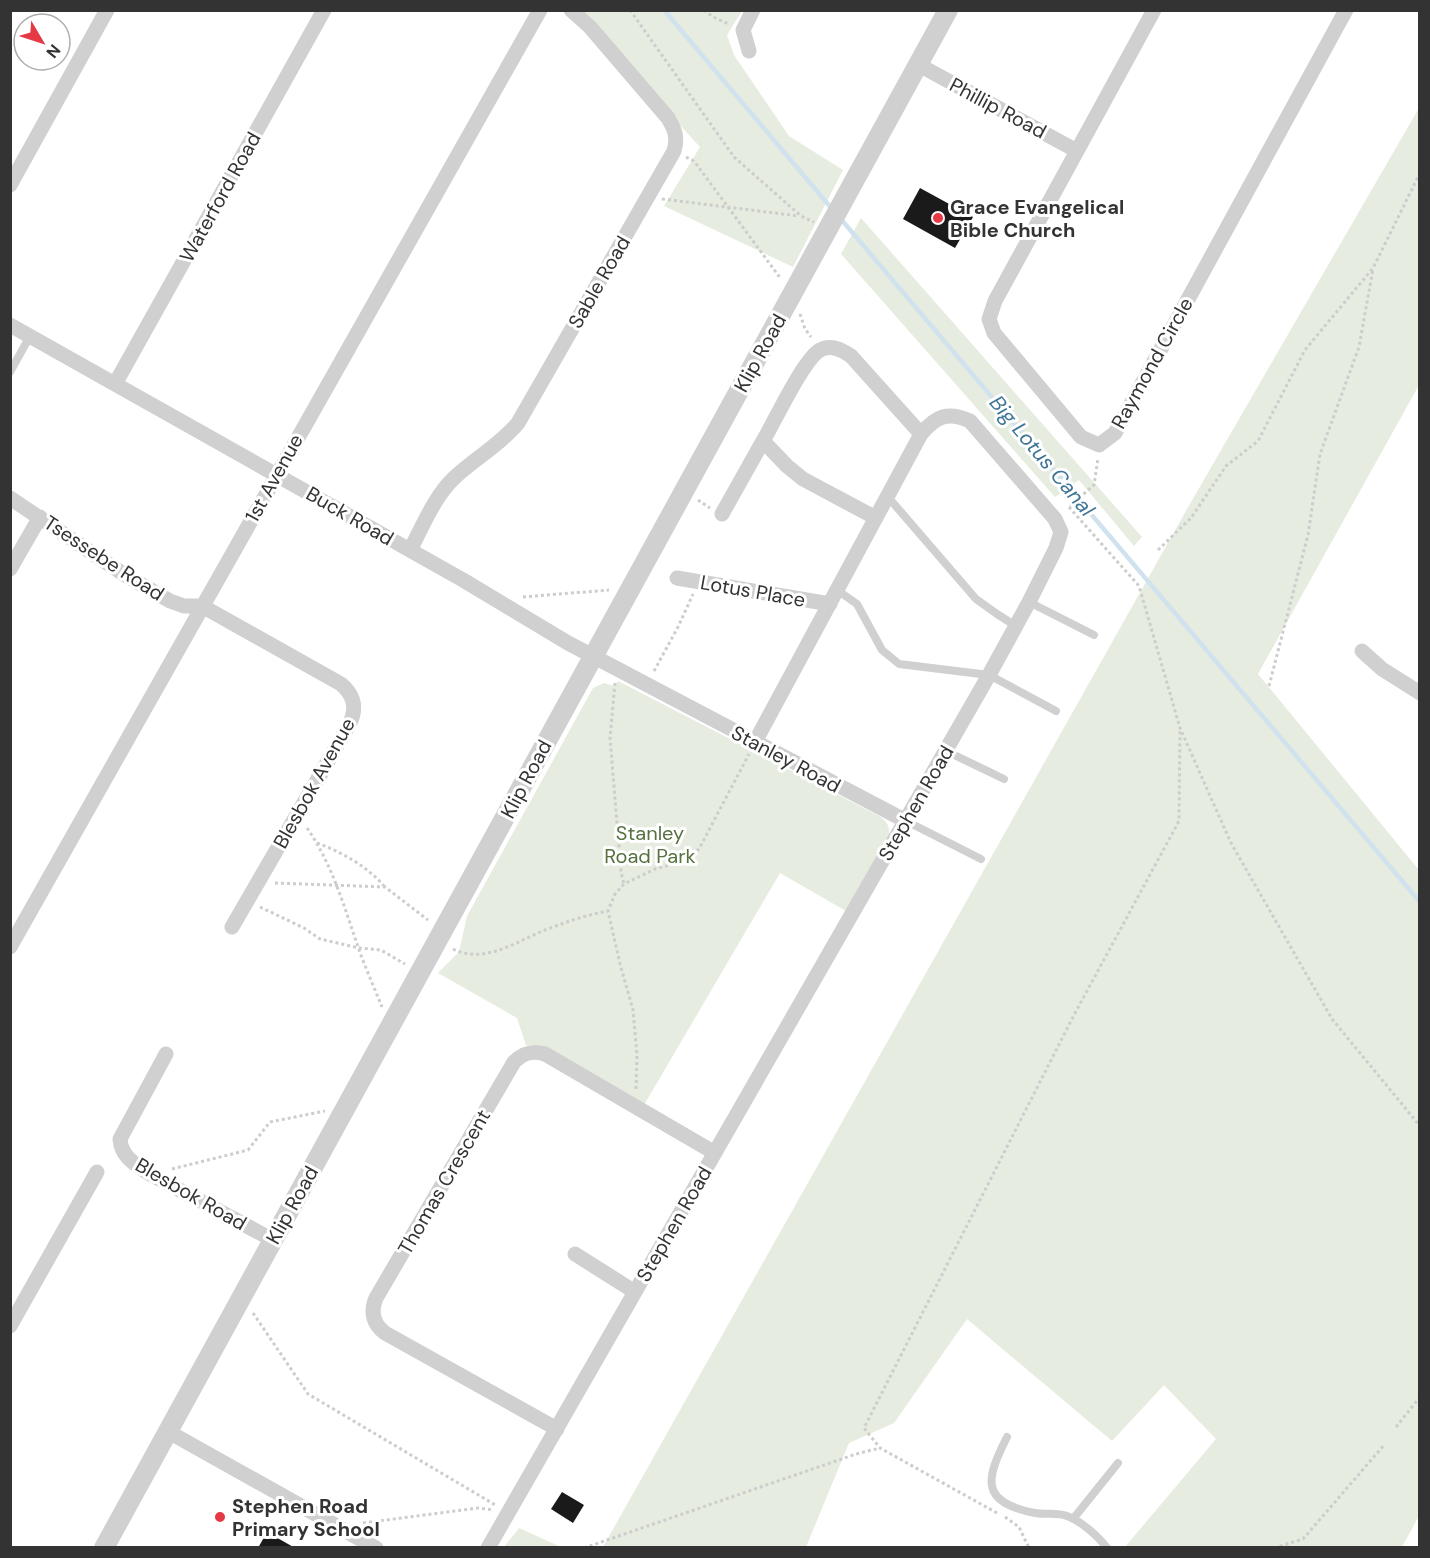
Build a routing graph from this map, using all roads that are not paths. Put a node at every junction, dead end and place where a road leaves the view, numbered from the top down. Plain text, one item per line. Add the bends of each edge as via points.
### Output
1 (107, 10) edge
2 (324, 10) edge
3 (540, 10) edge
4 (571, 10) edge
5 (753, 10) edge
6 (948, 10) edge
7 (1154, 10) edge
8 (1346, 10) edge
9 (750, 51) dead end
10 (918, 65) junction
11 (1077, 151) junction
12 (17, 159) edge
13 (10, 185) edge
14 (10, 325) edge
15 (30, 336) junction
16 (10, 372) edge
17 (115, 384) junction
18 (921, 435) junction
19 (763, 441) junction
20 (277, 474) junction
21 (888, 497) junction
22 (10, 498) edge
23 (722, 514) road end
24 (40, 517) junction
25 (876, 518) junction
26 (410, 550) junction
27 (10, 569) edge
28 (676, 578) dead end
29 (834, 597) junction
30 (1029, 602) junction
31 (202, 606) junction
32 (1016, 626) junction
33 (1094, 635) dead end
34 (1362, 651) dead end
35 (593, 656) junction
36 (988, 675) junction
37 (1419, 693) edge
38 (1056, 711) dead end
39 (752, 747) junction
40 (946, 751) junction
41 (1004, 779) dead end
42 (906, 821) junction
43 (981, 859) dead end
44 (232, 927) dead end
45 (10, 946) edge
46 (166, 1054) dead end
47 (715, 1154) junction
48 (97, 1172) dead end
49 (273, 1240) junction
50 (575, 1254) dead end
51 (635, 1292) junction
52 (10, 1326) edge
53 (556, 1429) junction
54 (167, 1431) junction
55 (1007, 1437) dead end
56 (1118, 1463) dead end
57 (1073, 1519) junction
58 (104, 1548) edge
59 (376, 1548) edge
60 (488, 1548) edge
61 (1107, 1548) edge

1 - 12 street
2 - 17 street, Waterford Road
3 - 20 street, 1st Avenue
4 - 26 street, Sable Road via 668,118 675,129 674,151 518,423 452,480
5 - 9 street via 742,30
6 - 10 street, Klip Road
7 - 11 street, Raymond Circle
8 - 11 street, Raymond Circle via 1115,433 1099,445 1081,437 994,333 989,319 995,301
10 - 11 street, Phillip Road
10 - 35 street, Klip Road
12 - 13 street
14 - 15 street, Buck Road
15 - 16 lane
15 - 17 street, Buck Road
17 - 20 street, Buck Road
18 - 19 street via 851,356 830,347 809,360
18 - 21 street, Stephen Road
18 - 30 street, Stephen Road via 940,417 957,415 970,421 1055,519 1061,531 1056,548
19 - 23 street
19 - 25 street via 803,479
20 - 26 street, Buck Road
20 - 31 street, 1st Avenue
21 - 25 street, Stephen Road
21 - 32 lane via 976,599
22 - 24 street, Tsessebe Road
24 - 27 street
24 - 31 street, Tsessebe Road via 170,601
25 - 29 street, Stephen Road
26 - 35 street, Buck Road
28 - 29 street, Lotus Place
29 - 36 lane via 857,604 882,650 898,664
29 - 39 street, Stephen Road
30 - 32 street, Stephen Road
30 - 33 lane
31 - 44 street, Blesbok Avenue via 341,684 351,694 354,710
31 - 45 street, 1st Avenue
32 - 36 street, Stephen Road
34 - 37 street
35 - 39 street, Stanley Road
35 - 49 street, Klip Road
36 - 38 lane
36 - 40 street, Stephen Road
39 - 42 street, Stanley Road
40 - 41 lane
40 - 42 street, Stephen Road
42 - 43 lane, Stanley Road
42 - 47 street, Stephen Road
46 - 49 street, Blesbok Road via 120,1139 121,1148 135,1165
47 - 51 street, Stephen Road
47 - 53 street, Thomas Crescent via 545,1054 525,1053 513,1062 376,1298 375,1320 385,1333
48 - 52 street
49 - 54 street, Klip Road
50 - 51 street
51 - 53 street, Stephen Road
53 - 60 street, Stephen Road
54 - 58 street, Klip Road
54 - 59 street
55 - 57 lane via 991,1476 995,1494 1019,1508
56 - 57 lane
57 - 61 lane

